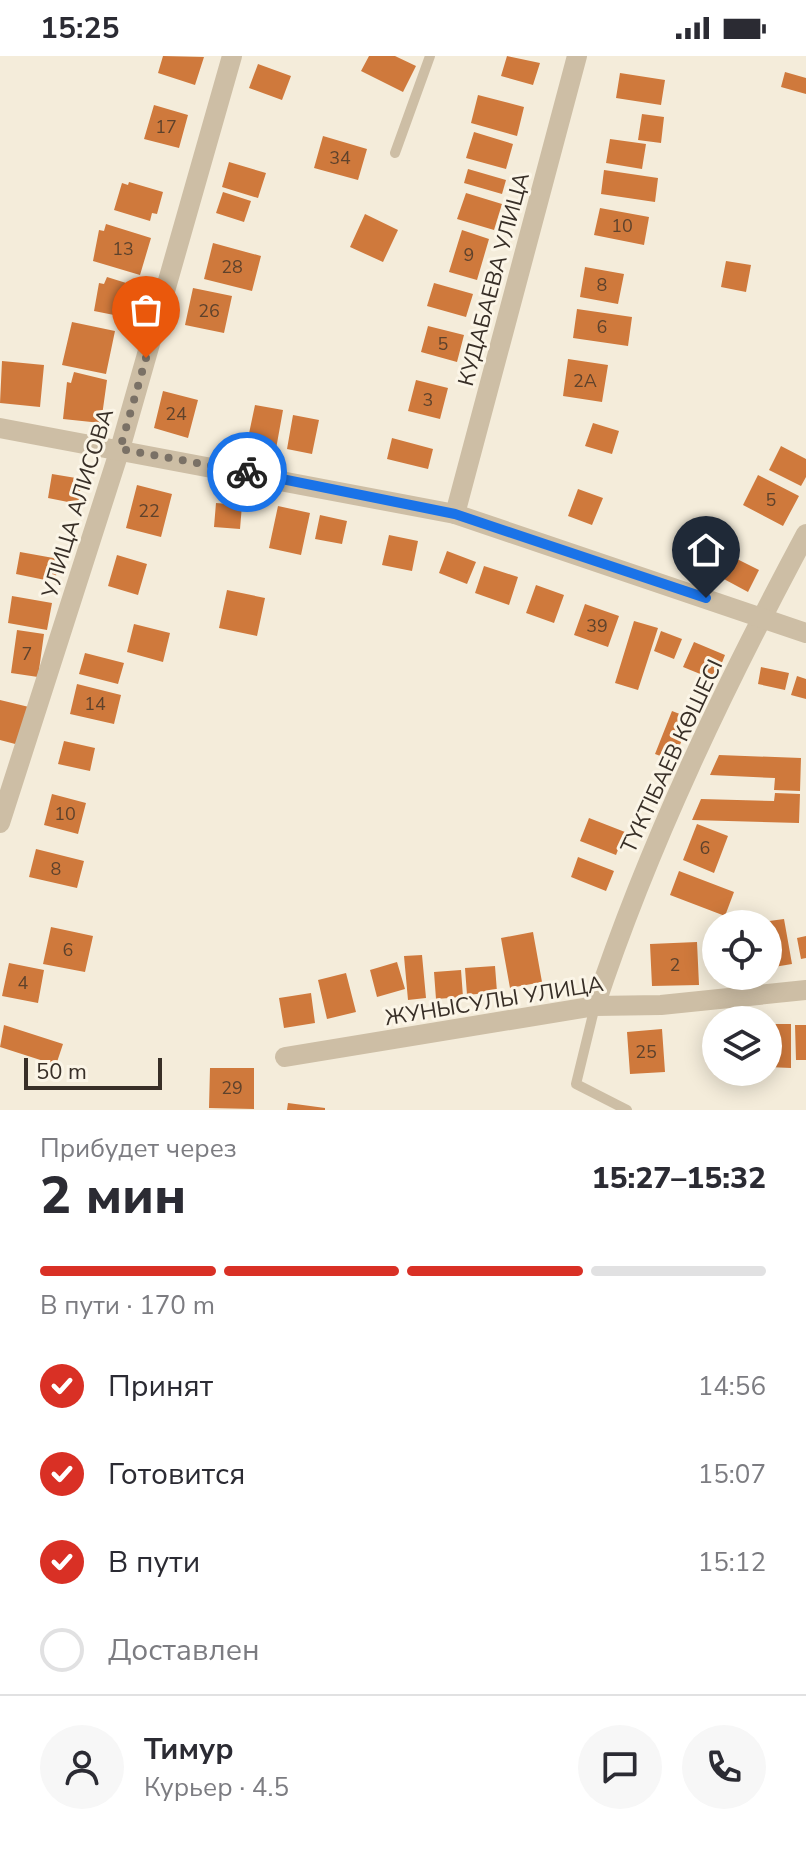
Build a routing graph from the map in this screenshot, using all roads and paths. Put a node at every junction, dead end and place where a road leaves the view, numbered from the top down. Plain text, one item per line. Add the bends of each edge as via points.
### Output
1 (232, 56) edge
2 (430, 56) edge
3 (577, 56) edge
4 (395, 153) dead end
5 (0, 428) edge
6 (120, 449) junction
7 (455, 514) junction
8 (806, 534) edge
9 (762, 617) junction
10 (806, 633) edge
11 (0, 823) edge
12 (806, 990) edge
13 (595, 1006) junction
14 (285, 1057) dead end
15 (627, 1110) edge

1 - 6 street, УЛИЦА АЛИСОВА
2 - 4 lane
3 - 7 street, КУДАБАЕВА УЛИЦА
5 - 6 street
6 - 7 street
6 - 11 street, УЛИЦА АЛИСОВА
7 - 9 street
8 - 9 street, ТҮКТІБАЕВ КӨШЕСІ
9 - 10 street
9 - 13 street, ТҮКТІБАЕВ КӨШЕСІ via 627,910
12 - 13 street, ЖУНЫСУЛЫ УЛИЦА
13 - 14 street, ЖУНЫСУЛЫ УЛИЦА
13 - 15 lane via 576,1084

